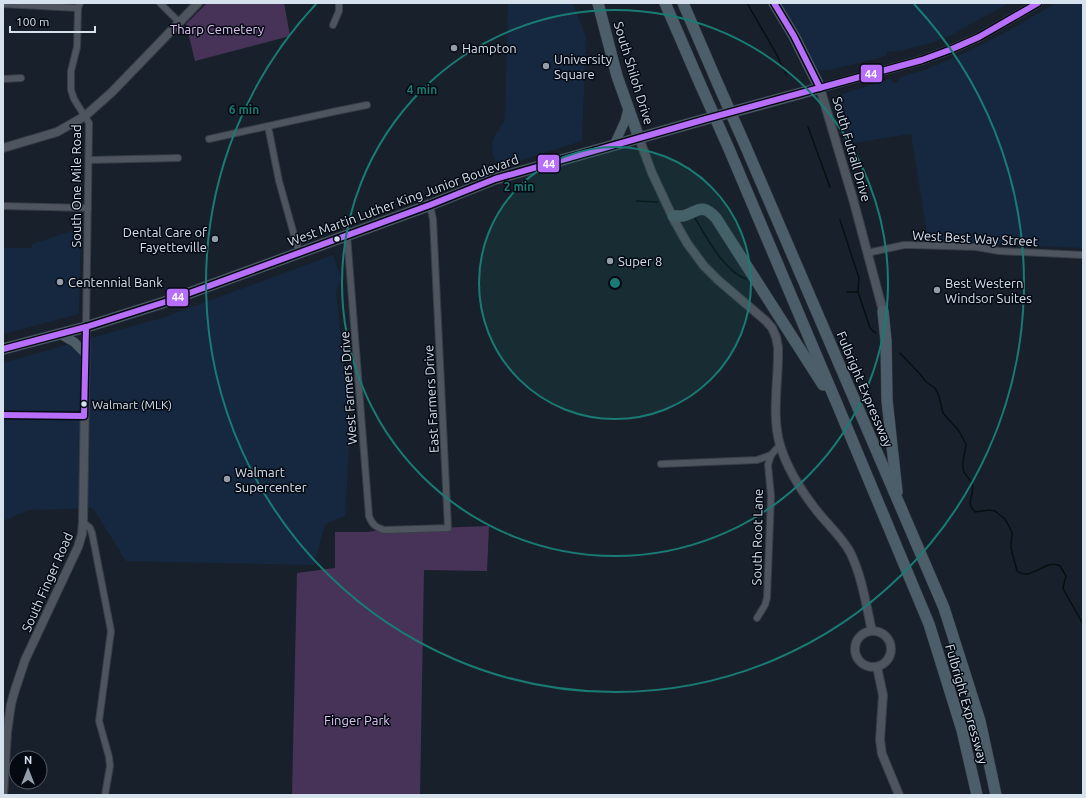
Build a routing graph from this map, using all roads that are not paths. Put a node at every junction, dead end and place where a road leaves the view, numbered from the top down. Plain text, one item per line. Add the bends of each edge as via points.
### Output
1 (160, 3) edge
2 (198, 3) edge
3 (339, 3) edge
4 (598, 3) edge
5 (665, 3) edge
6 (684, 3) edge
7 (774, 3) edge
8 (1038, 3) edge
9 (3, 4) edge
10 (79, 5) edge
11 (179, 22) junction
12 (333, 25) dead end
13 (21, 78) dead end
14 (3, 79) edge
15 (820, 88) junction
16 (367, 105) dead end
17 (628, 109) junction
18 (85, 116) junction
19 (268, 126) junction
20 (639, 138) junction
21 (209, 139) dead end
22 (614, 145) junction
23 (3, 148) edge
24 (178, 158) dead end
25 (89, 160) junction
26 (430, 205) junction
27 (3, 206) edge
28 (88, 208) junction
29 (673, 216) junction
30 (347, 235) junction
31 (300, 253) junction
32 (867, 253) junction
33 (1083, 255) edge
34 (883, 311) joint
35 (86, 327) junction
36 (60, 334) junction
37 (3, 349) edge
38 (85, 353) junction
39 (840, 411) junction
40 (780, 445) junction
41 (771, 455) junction
42 (661, 464) dead end
43 (898, 502) junction
44 (83, 522) junction
45 (384, 530) joint
46 (757, 618) dead end
47 (872, 631) junction
48 (876, 667) junction
49 (3, 795) edge
50 (106, 795) edge
51 (899, 795) edge
52 (977, 795) edge
53 (996, 795) edge

1 - 11 street
2 - 11 street
3 - 12 street via 339,11
4 - 17 highway, South Shiloh Drive
5 - 39 highway, Fulbright Expressway, bridge
6 - 43 highway, Fulbright Expressway, bridge
7 - 15 highway, South Futrall Drive
8 - 15 main road, West Martin Luther King Junior Boulevard via 983,35 952,49 922,60
9 - 10 street
10 - 18 street, South One Mile Road via 71,90
11 - 18 street via 112,92
13 - 14 street
15 - 20 highway, West Martin Luther King Junior Boulevard
15 - 32 street, South Futrall Drive
16 - 19 street
17 - 20 highway, South Shiloh Drive
17 - 22 main road
18 - 23 street via 57,132
18 - 25 street, South One Mile Road via 89,123
19 - 21 street
19 - 31 street via 279,182
20 - 22 highway, West Martin Luther King Junior Boulevard
20 - 29 street, South Shiloh Drive via 652,173
22 - 26 highway, West Martin Luther King Junior Boulevard via 495,180
24 - 25 street
25 - 28 street, South One Mile Road
26 - 30 highway, West Martin Luther King Junior Boulevard
26 - 45 street, East Farmers Drive via 433,219 448,528
27 - 28 street
28 - 35 street, South One Mile Road
29 - 39 highway via 703,210 716,218
29 - 40 street, South Shiloh Drive via 687,243 704,265 772,328 778,347 776,411
30 - 31 highway, West Martin Luther King Junior Boulevard
30 - 45 street, West Farmers Drive via 369,516 376,528
31 - 35 highway, West Martin Luther King Junior Boulevard
32 - 33 street, West Best Way Street via 912,245
32 - 34 street, South Futrall Drive
34 - 43 highway via 887,400
35 - 36 highway, West Martin Luther King Junior Boulevard
35 - 38 street, South Finger Road
36 - 37 highway, West Martin Luther King Junior Boulevard
36 - 38 main road via 74,342
38 - 44 street, South Finger Road
39 - 52 highway, Fulbright Expressway via 929,624 962,730
40 - 41 street
40 - 47 street, South Shiloh Drive via 790,469 808,498 849,552 858,573
41 - 42 street via 757,460
41 - 46 street, South Root Lane via 768,465 771,496 767,598
43 - 53 highway, Fulbright Expressway via 944,608 980,721
44 - 49 street, South Finger Road via 78,547 25,660 10,707
44 - 50 street via 92,533 111,630 100,717 100,728 110,766
47 - 48 street via 880,632 891,645 890,657
47 - 48 street via 858,638 855,650 856,656 864,665
48 - 51 street via 883,695 880,740 882,754

